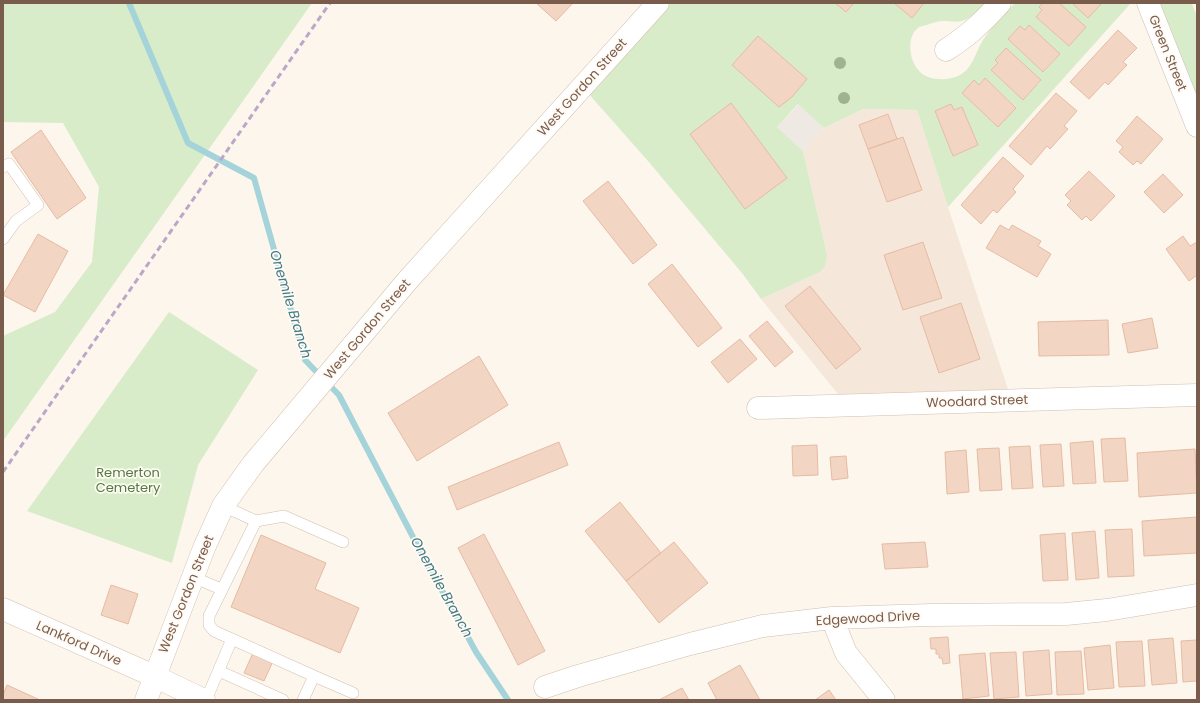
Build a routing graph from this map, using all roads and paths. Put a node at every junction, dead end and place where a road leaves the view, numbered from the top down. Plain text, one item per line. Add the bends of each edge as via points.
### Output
1 (658, 3) edge
2 (1000, 3) edge
3 (1148, 3) edge
4 (946, 50) dead end
5 (1197, 126) edge
6 (3, 167) edge
7 (3, 239) edge
8 (1197, 395) edge
9 (758, 408) dead end
10 (223, 506) junction
11 (256, 521) junction
12 (343, 542) dead end
13 (192, 577) junction
14 (221, 589) junction
15 (1197, 595) edge
16 (3, 609) edge
17 (832, 618) junction
18 (232, 639) junction
19 (219, 672) junction
20 (154, 676) junction
21 (314, 676) junction
22 (545, 687) dead end
23 (353, 693) dead end
24 (146, 700) edge
25 (205, 700) edge
26 (283, 700) edge
27 (303, 700) edge
28 (884, 700) edge

1 - 10 street, West Gordon Street via 383,309 254,464
2 - 4 street via 967,37
3 - 5 street, Green Street
6 - 7 lane via 9,164 38,205 16,221
8 - 9 street, Woodard Street
10 - 11 lane
10 - 13 street, West Gordon Street
11 - 12 lane via 284,516
11 - 14 lane
13 - 14 lane
13 - 20 street, West Gordon Street
14 - 18 lane via 209,616 209,625 214,631
15 - 17 street, Edgewood Drive via 1066,614
16 - 20 street, Lankford Drive
17 - 22 street, Edgewood Drive via 763,626 690,644
17 - 28 street via 846,653
18 - 19 lane
18 - 21 lane
19 - 25 lane
19 - 26 lane
20 - 24 street, West Gordon Street
20 - 25 street, Lankford Drive
21 - 23 lane
21 - 27 lane

